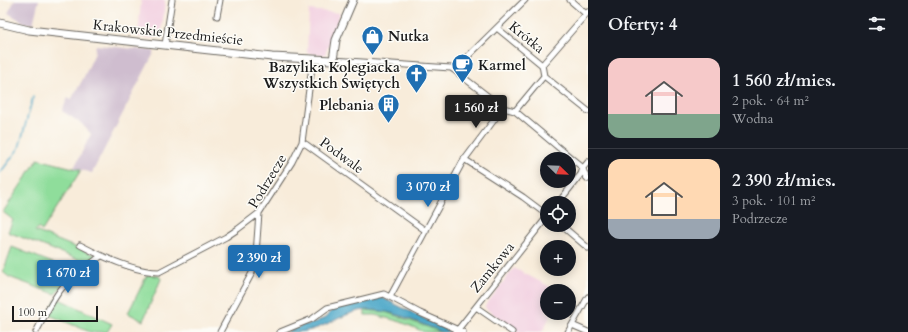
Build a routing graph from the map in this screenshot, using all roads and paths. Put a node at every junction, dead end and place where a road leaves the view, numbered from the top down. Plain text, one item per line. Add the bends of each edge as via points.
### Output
1 (172, 0) edge
2 (220, 0) edge
3 (353, 0) edge
4 (525, 0) edge
5 (570, 0) edge
6 (587, 13) edge
7 (217, 16) dead end
8 (1, 25) edge
9 (497, 28) junction
10 (165, 45) junction
11 (313, 59) junction
12 (333, 60) junction
13 (542, 65) junction
14 (454, 70) junction
15 (544, 76) junction
16 (503, 108) junction
17 (515, 111) junction
18 (588, 111) edge
19 (302, 142) junction
20 (464, 159) junction
21 (588, 162) edge
22 (583, 168) junction
23 (588, 179) edge
24 (564, 196) edge
25 (540, 211) edge
26 (259, 213) junction
27 (540, 225) edge
28 (426, 231) junction
29 (569, 232) edge
30 (80, 245) dead end
31 (588, 248) edge
32 (101, 256) junction
33 (390, 297) junction
34 (588, 297) edge
35 (476, 307) junction
36 (572, 325) junction
37 (458, 331) edge
38 (36, 332) edge
39 (220, 332) edge
40 (280, 332) edge
41 (512, 332) edge
42 (568, 332) edge
43 (588, 332) edge

1 - 10 street
2 - 7 street
3 - 12 street via 336,40
4 - 9 street
5 - 6 street
6 - 13 street
8 - 10 street, Krakowskie Przedmieście
9 - 13 street, Krótka
9 - 14 street
10 - 11 street, Krakowskie Przedmieście
11 - 12 street, Krakowskie Przedmieście
11 - 19 street, Podrzecze
12 - 14 street
13 - 15 street
14 - 16 street
15 - 17 street
15 - 18 street
16 - 17 street
16 - 20 street
17 - 22 street
19 - 26 street, Podrzecze
19 - 28 street, Podwale
20 - 25 street
20 - 28 street
21 - 22 street
22 - 23 street
22 - 24 street
26 - 32 street via 238,229 158,272
26 - 39 street, Podrzecze via 252,273
27 - 35 street, Zamkowa
28 - 33 street
29 - 31 street
30 - 32 street
32 - 38 street via 61,289
33 - 37 street
33 - 40 street via 384,294 377,295 327,308 312,319
34 - 36 street
35 - 37 street, Zamkowa
35 - 41 street
36 - 42 street
36 - 43 street

